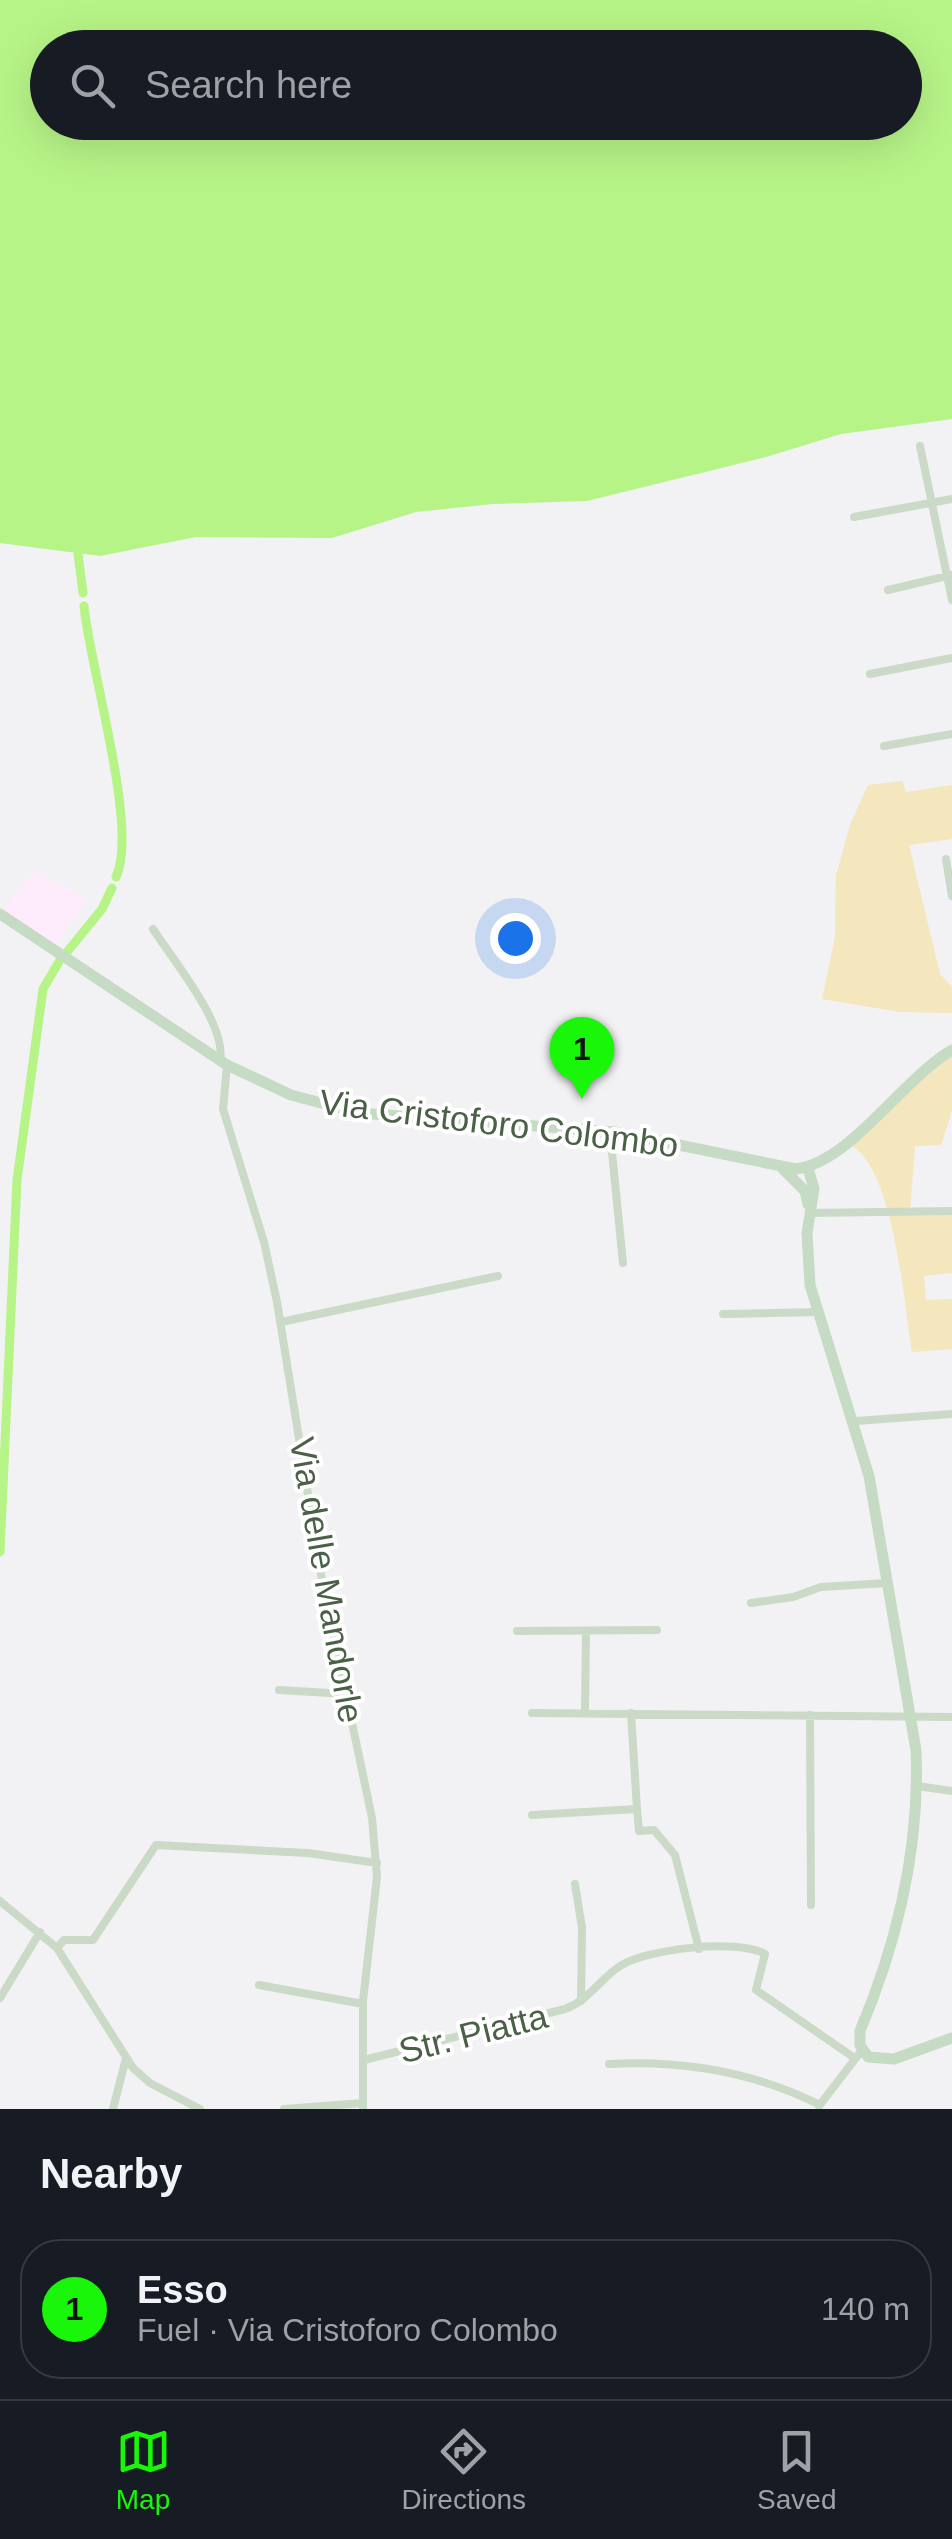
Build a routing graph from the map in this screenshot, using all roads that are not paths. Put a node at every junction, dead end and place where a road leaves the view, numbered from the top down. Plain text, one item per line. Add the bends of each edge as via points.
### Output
1 (920, 446) dead end
2 (952, 499) edge
3 (930, 503) junction
4 (854, 517) dead end
5 (950, 575) edge
6 (888, 590) dead end
7 (952, 600) edge
8 (952, 658) edge
9 (870, 674) dead end
10 (952, 734) edge
11 (884, 746) dead end
12 (946, 859) dead end
13 (952, 896) edge
14 (0, 914) edge
15 (154, 929) dead end
16 (952, 1050) edge
17 (224, 1063) junction
18 (610, 1132) junction
19 (836, 1150) junction
20 (808, 1168) junction
21 (783, 1169) junction
22 (810, 1190) junction
23 (809, 1210) junction
24 (952, 1211) edge
25 (623, 1264) dead end
26 (498, 1276) dead end
27 (818, 1312) junction
28 (723, 1314) dead end
29 (280, 1322) junction
30 (952, 1414) edge
31 (856, 1421) junction
32 (888, 1583) junction
33 (750, 1603) dead end
34 (586, 1630) junction
35 (657, 1630) dead end
36 (517, 1631) dead end
37 (279, 1690) dead end
38 (346, 1694) junction
39 (532, 1712) dead end
40 (585, 1713) junction
41 (630, 1713) junction
42 (810, 1715) junction
43 (952, 1717) edge
44 (911, 1719) junction
45 (917, 1786) junction
46 (952, 1791) edge
47 (637, 1809) junction
48 (532, 1815) dead end
49 (377, 1863) junction
50 (575, 1884) dead end
51 (0, 1901) edge
52 (811, 1904) dead end
53 (40, 1932) junction
54 (56, 1948) junction
55 (699, 1949) junction
56 (260, 1985) dead end
57 (0, 1998) edge
58 (581, 2002) junction
59 (363, 2004) junction
60 (952, 2038) edge
61 (858, 2054) junction
62 (126, 2058) junction
63 (364, 2060) junction
64 (609, 2064) dead end
65 (363, 2106) edge
66 (819, 2107) edge
67 (112, 2109) edge
68 (200, 2109) edge
69 (284, 2109) edge

1 - 3 street
2 - 3 street
3 - 4 street
3 - 5 street
5 - 6 street
5 - 7 street
8 - 9 street
10 - 11 street
12 - 13 street
14 - 17 main road, Via Cristoforo Colombo
15 - 17 street, Via delle Mandorle via 212,1021
16 - 19 main road
17 - 18 main road, Via Cristoforo Colombo via 280,1092 359,1113
17 - 29 street, Via delle Mandorle via 223,1109 264,1242
18 - 21 main road, Via Cristoforo Colombo
18 - 25 street
19 - 20 main road
19 - 22 main road
20 - 21 main road, Via Cristoforo Colombo
20 - 22 main road
21 - 22 main road
22 - 23 main road
23 - 24 street
23 - 27 main road via 806,1258
26 - 29 street
27 - 28 street
27 - 31 main road
29 - 38 street, Via delle Mandorle
30 - 31 street
31 - 32 main road
32 - 33 street via 832,1585
32 - 44 main road
34 - 35 street
34 - 36 street
34 - 40 street
37 - 38 street
38 - 49 street, Via delle Mandorle
39 - 40 street
40 - 41 street
41 - 42 street
41 - 47 street
42 - 44 street
42 - 52 street
43 - 44 street
44 - 45 main road
45 - 46 street
45 - 61 main road via 901,1918 860,2031
47 - 48 street
47 - 55 street via 639,1832 654,1830 675,1855
49 - 54 street via 156,1845 94,1940 64,1940
49 - 59 street, Via delle Mandorle
50 - 58 street
51 - 53 street
53 - 54 street
53 - 57 street
54 - 62 street
55 - 58 street, Str. Piatta via 624,1963
55 - 61 street, Str. Piatta via 765,1954 756,1990
56 - 59 street
58 - 63 street, Str. Piatta
59 - 63 street, Via delle Mandorle
60 - 61 main road via 894,2059
61 - 66 street
62 - 67 street
62 - 68 street via 150,2083
63 - 65 street, Via delle Mandorle
64 - 66 street via 658,2062 750,2078
65 - 69 street

